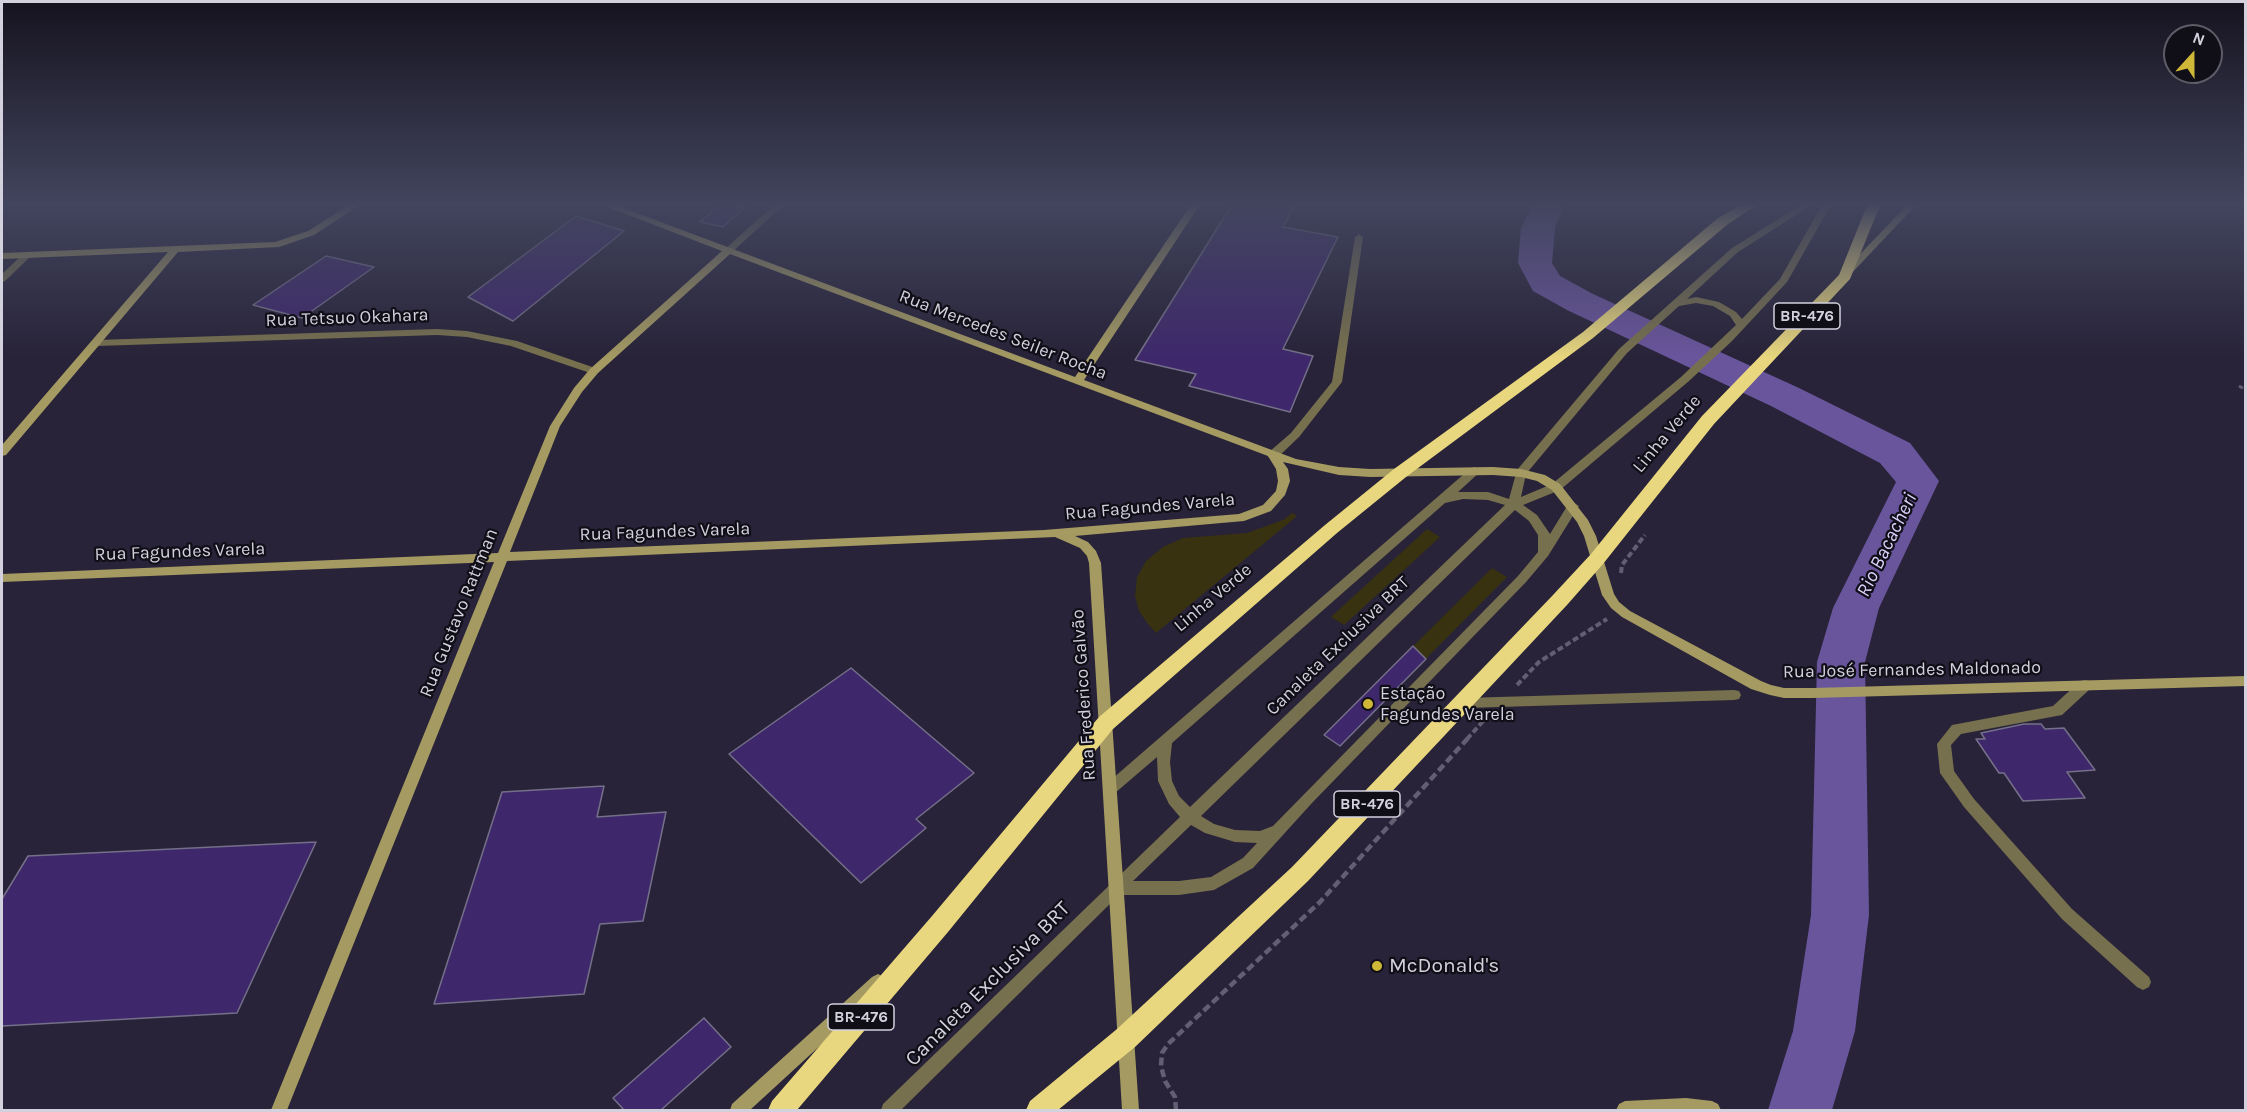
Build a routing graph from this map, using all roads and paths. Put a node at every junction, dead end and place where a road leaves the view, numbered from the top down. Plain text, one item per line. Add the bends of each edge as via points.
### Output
1 (27, 255) junction
2 (30, 255) edge
3 (171, 255) edge
4 (724, 255) edge
5 (738, 255) edge
6 (1163, 255) edge
7 (1356, 255) edge
8 (1683, 255) edge
9 (1730, 255) edge
10 (1799, 255) edge
11 (1854, 255) edge
12 (1865, 255) edge
13 (2, 256) edge
14 (1845, 276) junction
15 (2, 279) edge
16 (1678, 303) junction
17 (1741, 325) junction
18 (96, 343) junction
19 (594, 371) junction
20 (1077, 382) junction
21 (2239, 386) dead end
22 (2246, 390) edge
23 (2, 452) edge
24 (1273, 455) junction
25 (1476, 471) junction
26 (1400, 473) junction
27 (1521, 473) junction
28 (1556, 487) junction
29 (1440, 502) junction
30 (1514, 504) junction
31 (1573, 506) junction
32 (1651, 527) dead end
33 (1044, 534) junction
34 (1544, 553) junction
35 (502, 557) junction
36 (1597, 559) junction
37 (2, 578) edge
38 (1623, 582) dead end
39 (1602, 622) dead end
40 (1539, 662) dead end
41 (2246, 681) edge
42 (2085, 685) junction
43 (1734, 695) dead end
44 (1465, 703) junction
45 (1106, 723) junction
46 (1481, 723) dead end
47 (1165, 742) junction
48 (1110, 789) junction
49 (1190, 817) junction
50 (1280, 829) junction
51 (1116, 888) junction
52 (940, 924) junction
53 (2143, 982) dead end
54 (1126, 1038) junction
55 (279, 1110) edge
56 (738, 1110) edge
57 (781, 1110) edge
58 (889, 1110) edge
59 (1039, 1110) edge
60 (1130, 1110) edge
61 (1176, 1110) edge
62 (1625, 1110) edge
63 (1711, 1110) edge

1 - 2 main road
1 - 13 main road
1 - 15 street
3 - 18 main road
4 - 19 main road, Rua Gustavo Rattman
5 - 20 main road, Rua Mercedes Seiler Rocha
6 - 20 main road
7 - 24 street via 1336,382 1295,435
8 - 26 highway, Linha Verde / BR-476 via 1588,335
9 - 16 street
10 - 17 street, Canaleta Exclusiva BRT via 1784,280
11 - 14 highway, Linha Verde / BR-476
12 - 14 main road
14 - 36 highway, Linha Verde / BR-476 via 1696,434
16 - 17 street via 1696,300 1716,304 1733,314
16 - 27 street via 1623,351
17 - 28 street, Canaleta Exclusiva BRT via 1684,379
18 - 19 street, Rua Tetsuo Okahara via 437,332 502,341
18 - 23 main road
19 - 35 main road, Rua Gustavo Rattman via 555,426
20 - 24 main road, Rua Mercedes Seiler Rocha
21 - 22 path
24 - 26 main road, Rua Mercedes Seiler Rocha via 1339,471
24 - 33 main road, Rua Fagundes Varela via 1282,469 1281,492 1257,513 1240,518
25 - 26 main road, Rua Mercedes Seiler Rocha
25 - 27 main road, Rua Mercedes Seiler Rocha
25 - 29 street, Canaleta Exclusiva BRT
26 - 45 highway, Linha Verde / BR-476
27 - 28 main road, Rua Mercedes Seiler Rocha
27 - 30 street
28 - 30 street, Canaleta Exclusiva BRT
28 - 31 main road, Rua José Fernandes Maldonado
29 - 30 street, Canaleta Exclusiva BRT via 1462,495 1488,496
29 - 47 street, Canaleta Exclusiva BRT
30 - 34 street, Canaleta Exclusiva BRT via 1533,518 1544,535
30 - 49 street, Canaleta Exclusiva BRT
31 - 34 street
31 - 36 main road, Rua José Fernandes Maldonado via 1590,536
32 - 38 path via 1622,565
33 - 35 main road, Rua Fagundes Varela
33 - 45 main road, Rua Frederico Galvão via 1075,540 1092,554 1095,563
34 - 50 street
35 - 37 main road, Rua Fagundes Varela
35 - 55 main road, Rua Gustavo Rattman
36 - 42 main road, Rua José Fernandes Maldonado via 1608,595 1626,614 1756,685 1784,693
36 - 44 highway, Linha Verde / BR-476
39 - 40 path
41 - 42 main road, Rua José Fernandes Maldonado
42 - 53 street via 2057,711 1958,729 1944,744 1947,772 2067,914
43 - 44 street
44 - 54 highway, Linha Verde / BR-476 via 1300,874
45 - 48 main road, Rua Frederico Galvão
45 - 52 highway, Linha Verde / BR-476
46 - 61 path via 1320,902 1168,1044 1161,1066 1175,1097
47 - 48 street, Canaleta Exclusiva BRT
47 - 49 street via 1165,781 1174,800
48 - 51 main road, Rua Frederico Galvão
49 - 50 street via 1210,829 1234,836 1260,837
49 - 51 street, Canaleta Exclusiva BRT
50 - 51 street via 1248,863 1214,883 1179,888
51 - 54 main road, Rua Frederico Galvão
51 - 58 street, Canaleta Exclusiva BRT
52 - 56 main road
52 - 57 highway, Linha Verde / BR-476
54 - 59 highway, Linha Verde / BR-476
54 - 60 main road, Rua Frederico Galvão
62 - 63 main road

